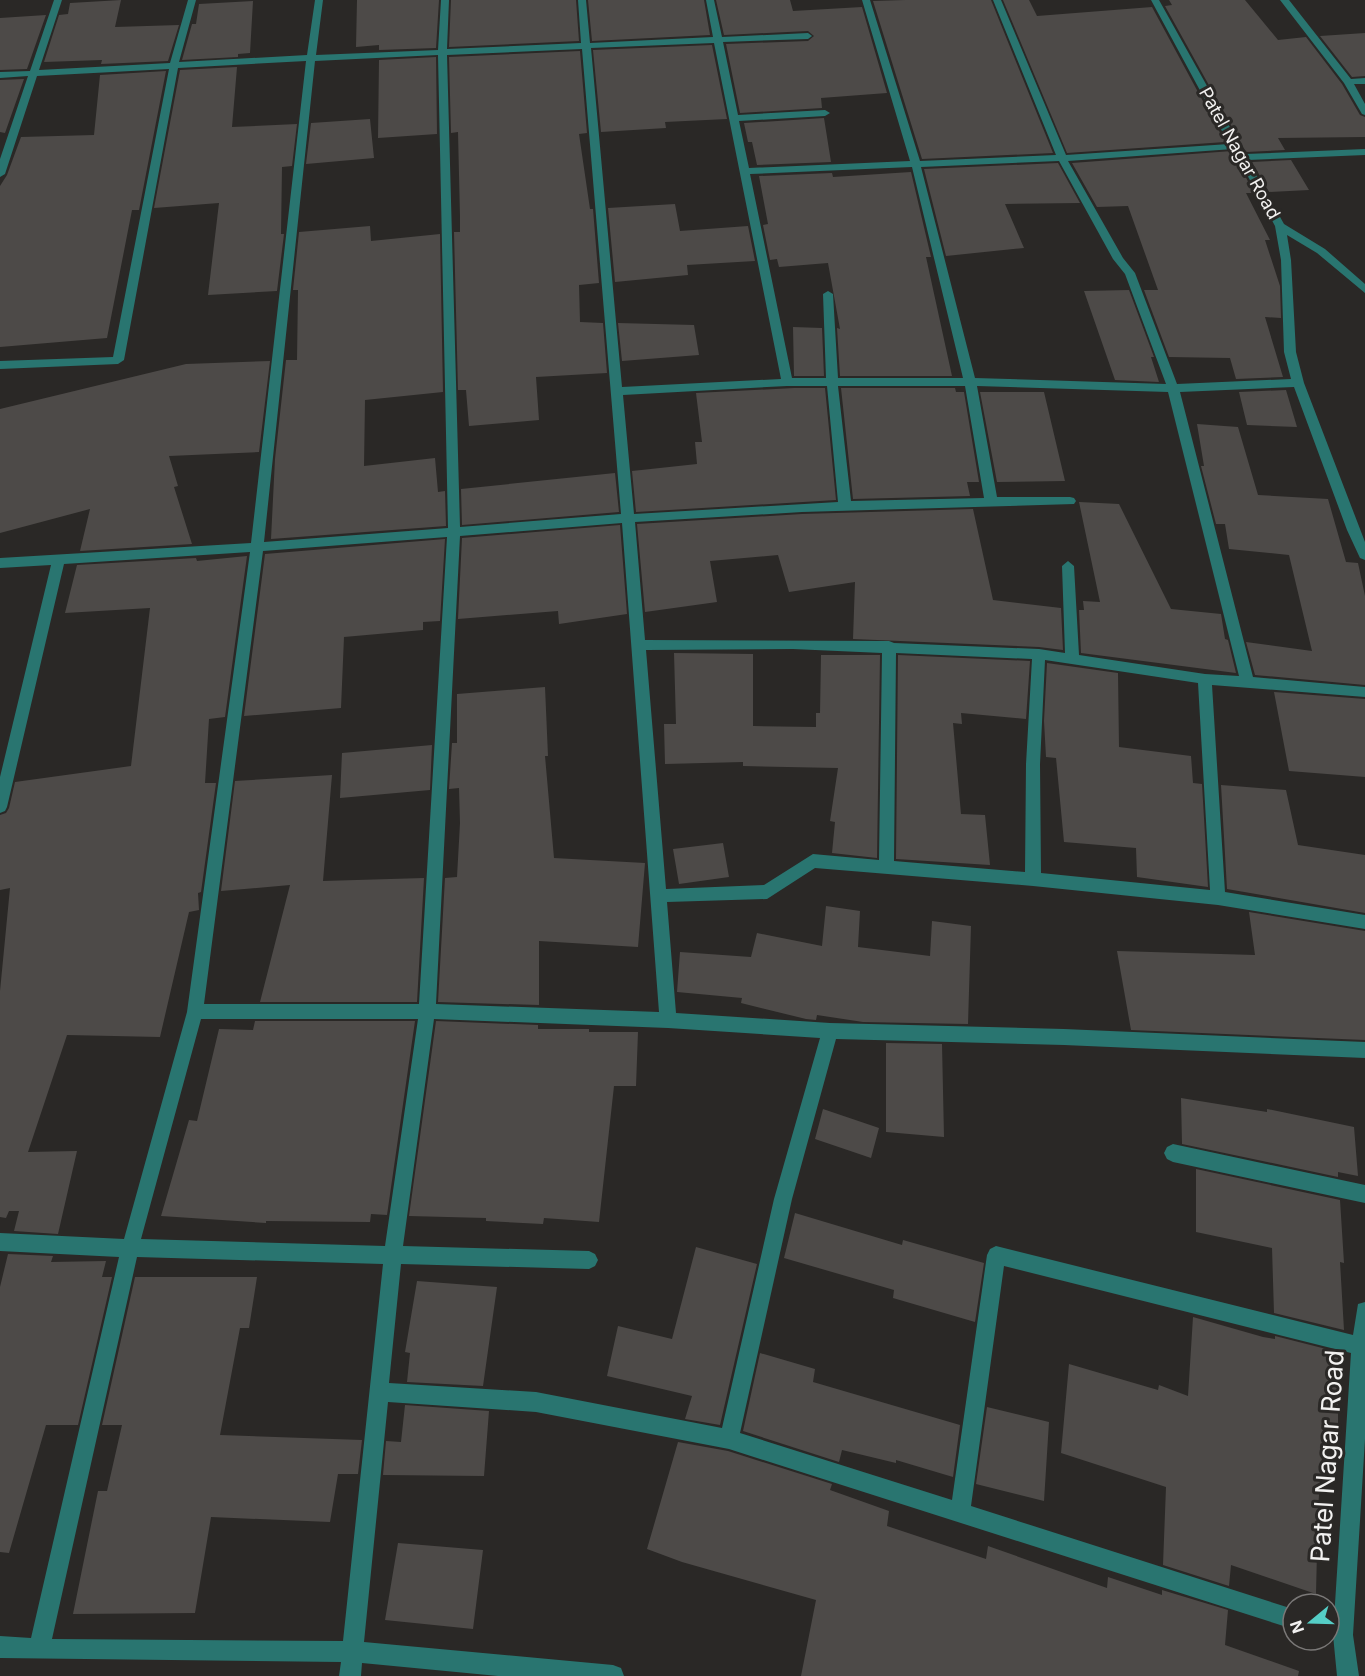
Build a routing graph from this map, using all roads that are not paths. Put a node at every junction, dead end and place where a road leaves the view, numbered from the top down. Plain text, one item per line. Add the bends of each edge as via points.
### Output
1 (58, 0) edge
2 (192, 0) edge
3 (320, 0) edge
4 (445, 0) edge
5 (582, 0) edge
6 (710, 0) edge
7 (866, 0) edge
8 (997, 0) edge
9 (1155, 0) edge
10 (1284, 0) edge
11 (808, 36) dead end
12 (718, 41) junction
13 (586, 45) junction
14 (442, 52) junction
15 (311, 58) junction
16 (174, 65) junction
17 (33, 74) junction
18 (0, 75) edge
19 (1365, 81) edge
20 (1348, 82) junction
21 (1365, 111) edge
22 (825, 112) dead end
23 (733, 118) junction
24 (1236, 146) junction
25 (1365, 152) edge
26 (1243, 157) junction
27 (1062, 158) junction
28 (916, 165) junction
29 (746, 171) junction
30 (0, 174) edge
31 (1280, 226) junction
32 (1365, 290) edge
33 (828, 294) dead end
34 (0, 365) edge
35 (787, 382) junction
36 (832, 382) junction
37 (970, 382) junction
38 (1298, 383) junction
39 (1173, 387) junction
40 (618, 391) junction
41 (991, 501) junction
42 (1070, 501) dead end
43 (845, 506) junction
44 (627, 518) junction
45 (1359, 529) edge
46 (454, 530) junction
47 (257, 546) junction
48 (1365, 555) edge
49 (59, 560) junction
50 (0, 563) edge
51 (1068, 566) dead end
52 (638, 645) junction
53 (890, 646) junction
54 (1039, 654) junction
55 (1072, 659) junction
56 (1205, 679) junction
57 (1247, 681) junction
58 (1365, 692) edge
59 (0, 807) edge
60 (886, 867) junction
61 (1033, 879) junction
62 (660, 896) junction
63 (1218, 898) junction
64 (1365, 922) edge
65 (427, 1011) junction
66 (195, 1012) junction
67 (668, 1020) junction
68 (830, 1031) junction
69 (1365, 1050) edge
70 (1173, 1153) dead end
71 (1365, 1194) edge
72 (0, 1242) edge
73 (130, 1248) junction
74 (393, 1256) junction
75 (589, 1260) dead end
76 (1365, 1311) edge
77 (1363, 1347) edge
78 (380, 1392) junction
79 (729, 1439) junction
80 (960, 1513) junction
81 (1340, 1592) edge
82 (1281, 1615) edge
83 (0, 1647) edge
84 (39, 1649) junction
85 (1341, 1650) edge
86 (353, 1652) junction
87 (350, 1676) edge
88 (613, 1676) edge
89 (1348, 1676) edge

1 - 17 street
2 - 16 street
3 - 15 street
4 - 14 street
5 - 13 street
6 - 12 street
7 - 28 street
8 - 27 street
9 - 24 street, Patel Nagar Road
10 - 20 street
11 - 12 street
12 - 13 street
12 - 23 street
13 - 14 street
13 - 40 street
14 - 15 street
14 - 46 street
15 - 16 street
15 - 47 street
16 - 17 street
16 - 34 street via 118,360
17 - 18 street
17 - 30 street
19 - 20 street
20 - 21 street
22 - 23 street
23 - 29 street
24 - 26 street, Patel Nagar Road
24 - 27 street
25 - 26 street
26 - 31 street, Patel Nagar Road
27 - 28 street
27 - 39 street via 1118,260 1130,273
28 - 29 street
28 - 37 street
29 - 35 street
31 - 32 street via 1321,251
31 - 38 street, Patel Nagar Road via 1286,260 1290,352
33 - 36 street
35 - 36 street
35 - 40 street
36 - 37 street
36 - 43 street
37 - 39 street
37 - 41 street
38 - 39 street
38 - 45 street, Patel Nagar Road
39 - 57 street
40 - 44 street
41 - 42 street
41 - 43 street
43 - 44 street
44 - 46 street
44 - 52 street
45 - 48 street, Patel Nagar Road
46 - 47 street
46 - 65 street
47 - 49 street
47 - 66 street
49 - 50 street
49 - 59 street
51 - 55 street
52 - 53 street
52 - 62 street
53 - 54 street
53 - 60 street
54 - 55 street
54 - 61 street via 1033,764
55 - 56 street
56 - 57 street
56 - 63 street
57 - 58 street
60 - 61 street
60 - 62 street via 813,861 767,892
61 - 63 street
62 - 67 street
63 - 64 street
65 - 66 street
65 - 67 street
65 - 74 street
66 - 73 street
67 - 68 street
68 - 69 street
68 - 79 street via 783,1199
70 - 71 street
72 - 73 street
73 - 74 street
73 - 84 street
74 - 75 street
74 - 78 street
76 - 77 street, Patel Nagar Road
77 - 80 street via 996,1255
77 - 81 street, Patel Nagar Road
78 - 79 street via 536,1402
78 - 86 street
79 - 80 street
80 - 82 street
83 - 84 street
84 - 86 street
85 - 89 street, Patel Nagar Road
86 - 87 street
86 - 88 street

